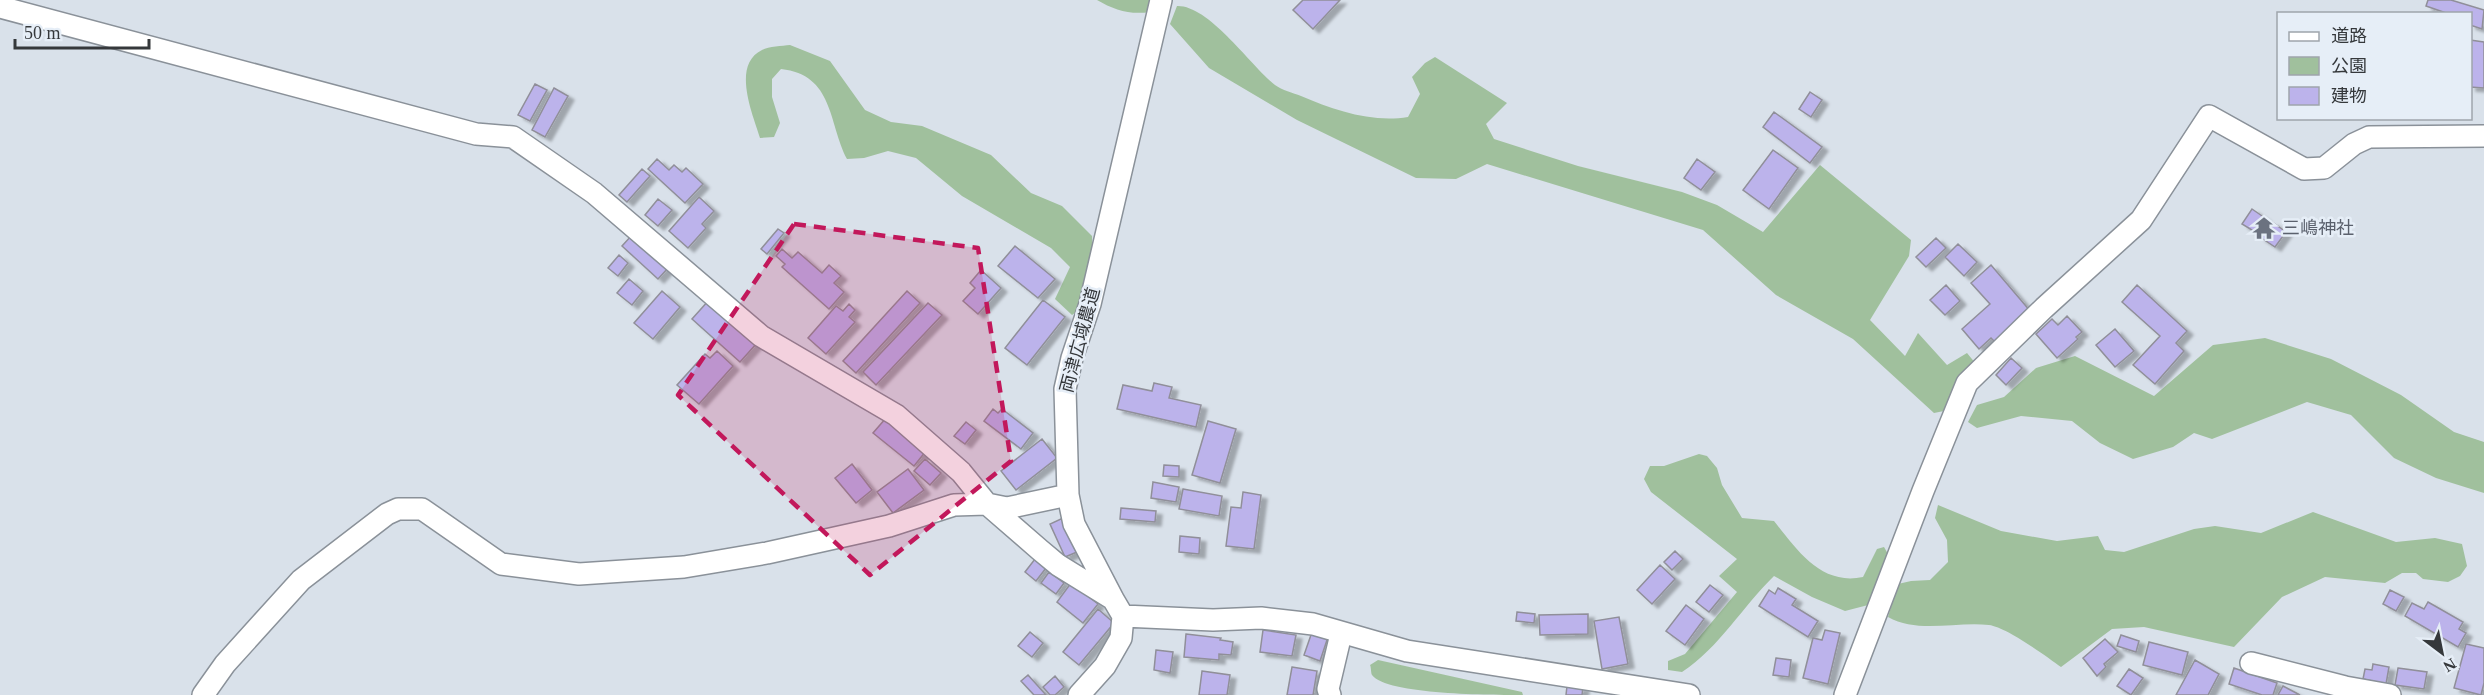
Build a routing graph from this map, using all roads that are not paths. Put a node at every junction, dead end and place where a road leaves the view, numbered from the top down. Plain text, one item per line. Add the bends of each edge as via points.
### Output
1 (1161, 0) edge
2 (0, 8) edge
3 (2484, 136) edge
4 (1068, 495) junction
5 (987, 504) junction
6 (1118, 608) junction
7 (1341, 634) junction
8 (2251, 663) dead end
9 (203, 695) edge
10 (1079, 695) edge
11 (1330, 695) edge
12 (1689, 695) edge
13 (1845, 695) edge
14 (2390, 695) edge

1 - 4 street, 両津広域農道 via 1090,304 1065,389
2 - 5 street via 477,134 513,137 594,193 761,336 896,415 961,472
3 - 13 street via 2369,137 2324,168 2304,170 2209,116 2141,220 1967,383
4 - 5 street via 1007,508
4 - 6 street, 両津広域農道 via 1074,524
5 - 6 street via 1058,565
5 - 9 street via 954,505 889,526 767,553 684,567 579,574 501,564 422,509 398,509 301,580 225,664
6 - 7 street via 1213,620 1261,618 1313,624
6 - 10 street via 1121,638 1105,666
7 - 11 street via 1328,689
7 - 12 street via 1407,651
8 - 14 street

